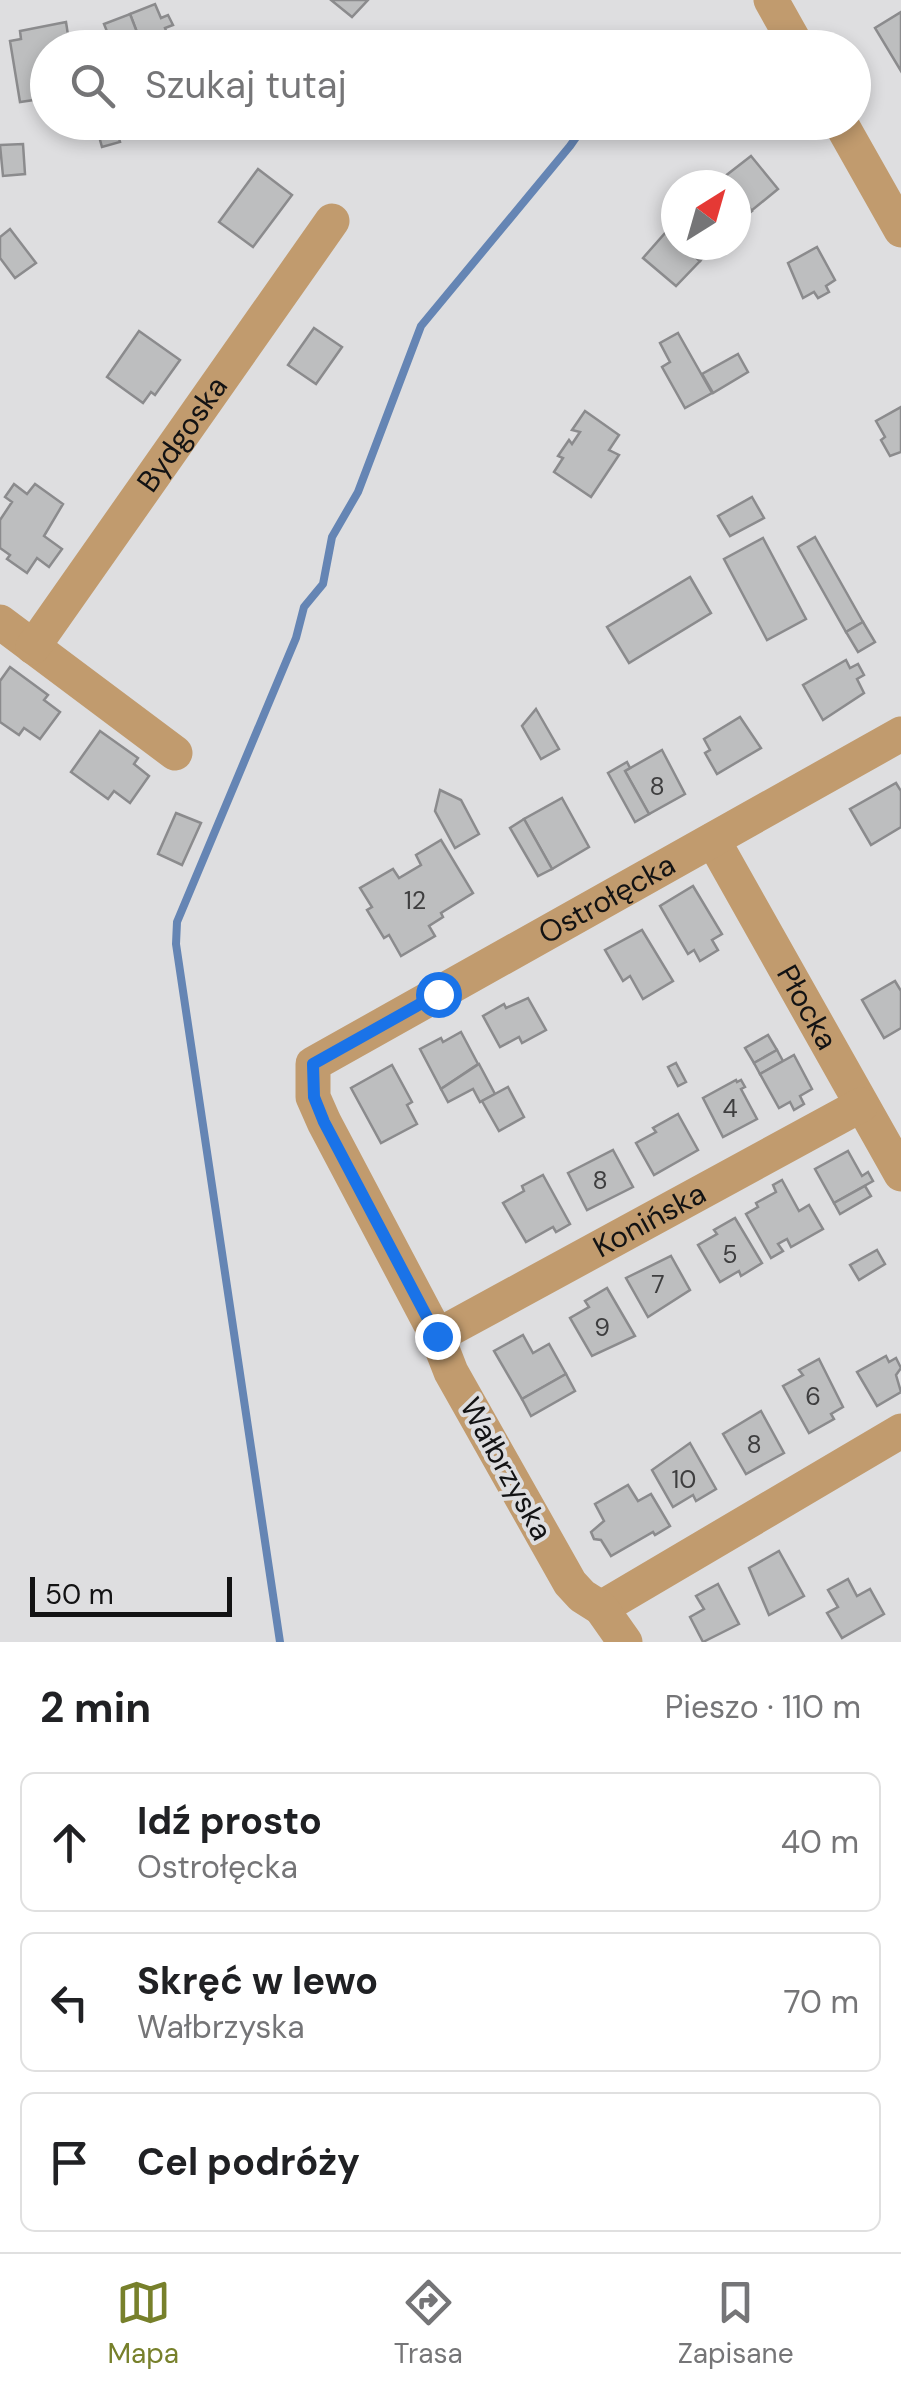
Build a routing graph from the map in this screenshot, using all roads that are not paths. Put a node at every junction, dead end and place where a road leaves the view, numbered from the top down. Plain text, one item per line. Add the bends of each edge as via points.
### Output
1 (771, 0) edge
2 (788, 30) edge
3 (850, 140) edge
4 (332, 221) dead end
5 (901, 230) edge
6 (0, 622) edge
7 (33, 647) junction
8 (901, 734) edge
9 (174, 753) dead end
10 (713, 840) junction
11 (313, 1064) joint
12 (861, 1105) junction
13 (901, 1174) edge
14 (437, 1336) junction
15 (901, 1431) edge
16 (601, 1608) junction
17 (626, 1642) edge

1 - 2 street
3 - 5 street
4 - 7 street, Bydgoska
6 - 7 street
7 - 9 street
8 - 10 street, Ostrołęcka
10 - 11 street, Ostrołęcka
10 - 12 street, Płocka
11 - 14 street, Wałbrzyska via 314,1097 324,1122
12 - 13 street, Płocka
12 - 14 street, Konińska
14 - 16 street, Wałbrzyska via 570,1583
15 - 16 street
16 - 17 street, Wałbrzyska

